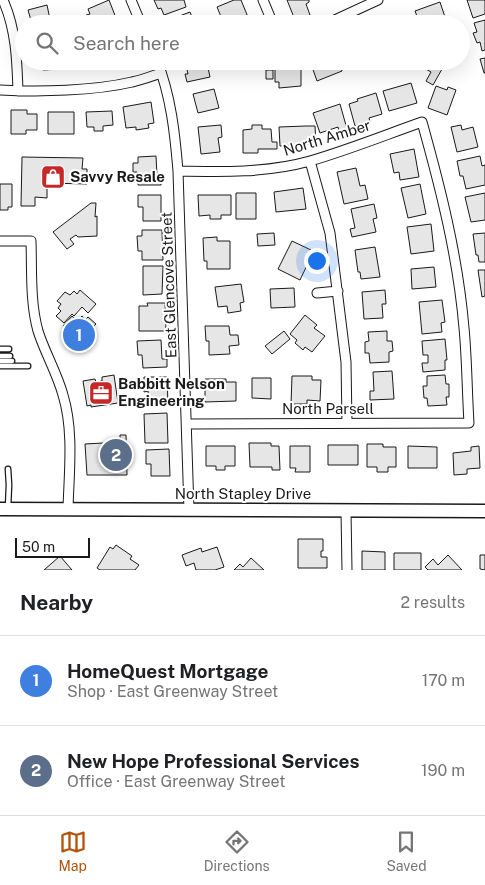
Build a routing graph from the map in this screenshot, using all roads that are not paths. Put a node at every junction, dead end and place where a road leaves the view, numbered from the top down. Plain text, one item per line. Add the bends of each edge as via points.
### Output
1 (3, 0) edge
2 (131, 0) edge
3 (263, 0) edge
4 (378, 0) edge
5 (137, 15) edge
6 (269, 15) edge
7 (346, 15) edge
8 (15, 44) edge
9 (17, 70) edge
10 (161, 70) edge
11 (162, 73) junction
12 (0, 90) edge
13 (18, 91) junction
14 (310, 161) junction
15 (178, 172) junction
16 (0, 241) edge
17 (338, 291) junction
18 (317, 293) dead end
19 (0, 349) edge
20 (9, 349) dead end
21 (0, 356) edge
22 (0, 361) edge
23 (0, 366) edge
24 (28, 366) dead end
25 (348, 423) junction
26 (469, 423) joint
27 (188, 424) junction
28 (8, 469) dead end
29 (4, 509) edge
30 (68, 509) junction
31 (189, 510) junction
32 (346, 510) junction
33 (485, 512) edge
34 (347, 570) edge

1 - 8 street
2 - 5 street
3 - 6 street
4 - 7 street
9 - 13 street
10 - 11 street, East Glencove Street
11 - 13 street via 131,82 89,88
11 - 15 street, East Glencove Street via 174,124
12 - 13 street
14 - 15 street, North Amber via 262,170
14 - 17 street via 330,233
14 - 26 street, North Amber via 422,122 456,265 464,328
15 - 27 street, East Glencove Street
16 - 30 street via 31,241 36,322 63,395 66,412
17 - 18 street
17 - 25 street via 346,362
19 - 20 lane
21 - 22 lane via 11,359
23 - 24 lane
25 - 26 street, North Parsell
25 - 27 street, North Parsell
27 - 31 street, East Glencove Street
28 - 29 lane via 9,485
29 - 30 main road, North Stapley Drive
30 - 31 main road, North Stapley Drive
31 - 32 main road, North Stapley Drive
32 - 33 main road, North Stapley Drive
32 - 34 street

